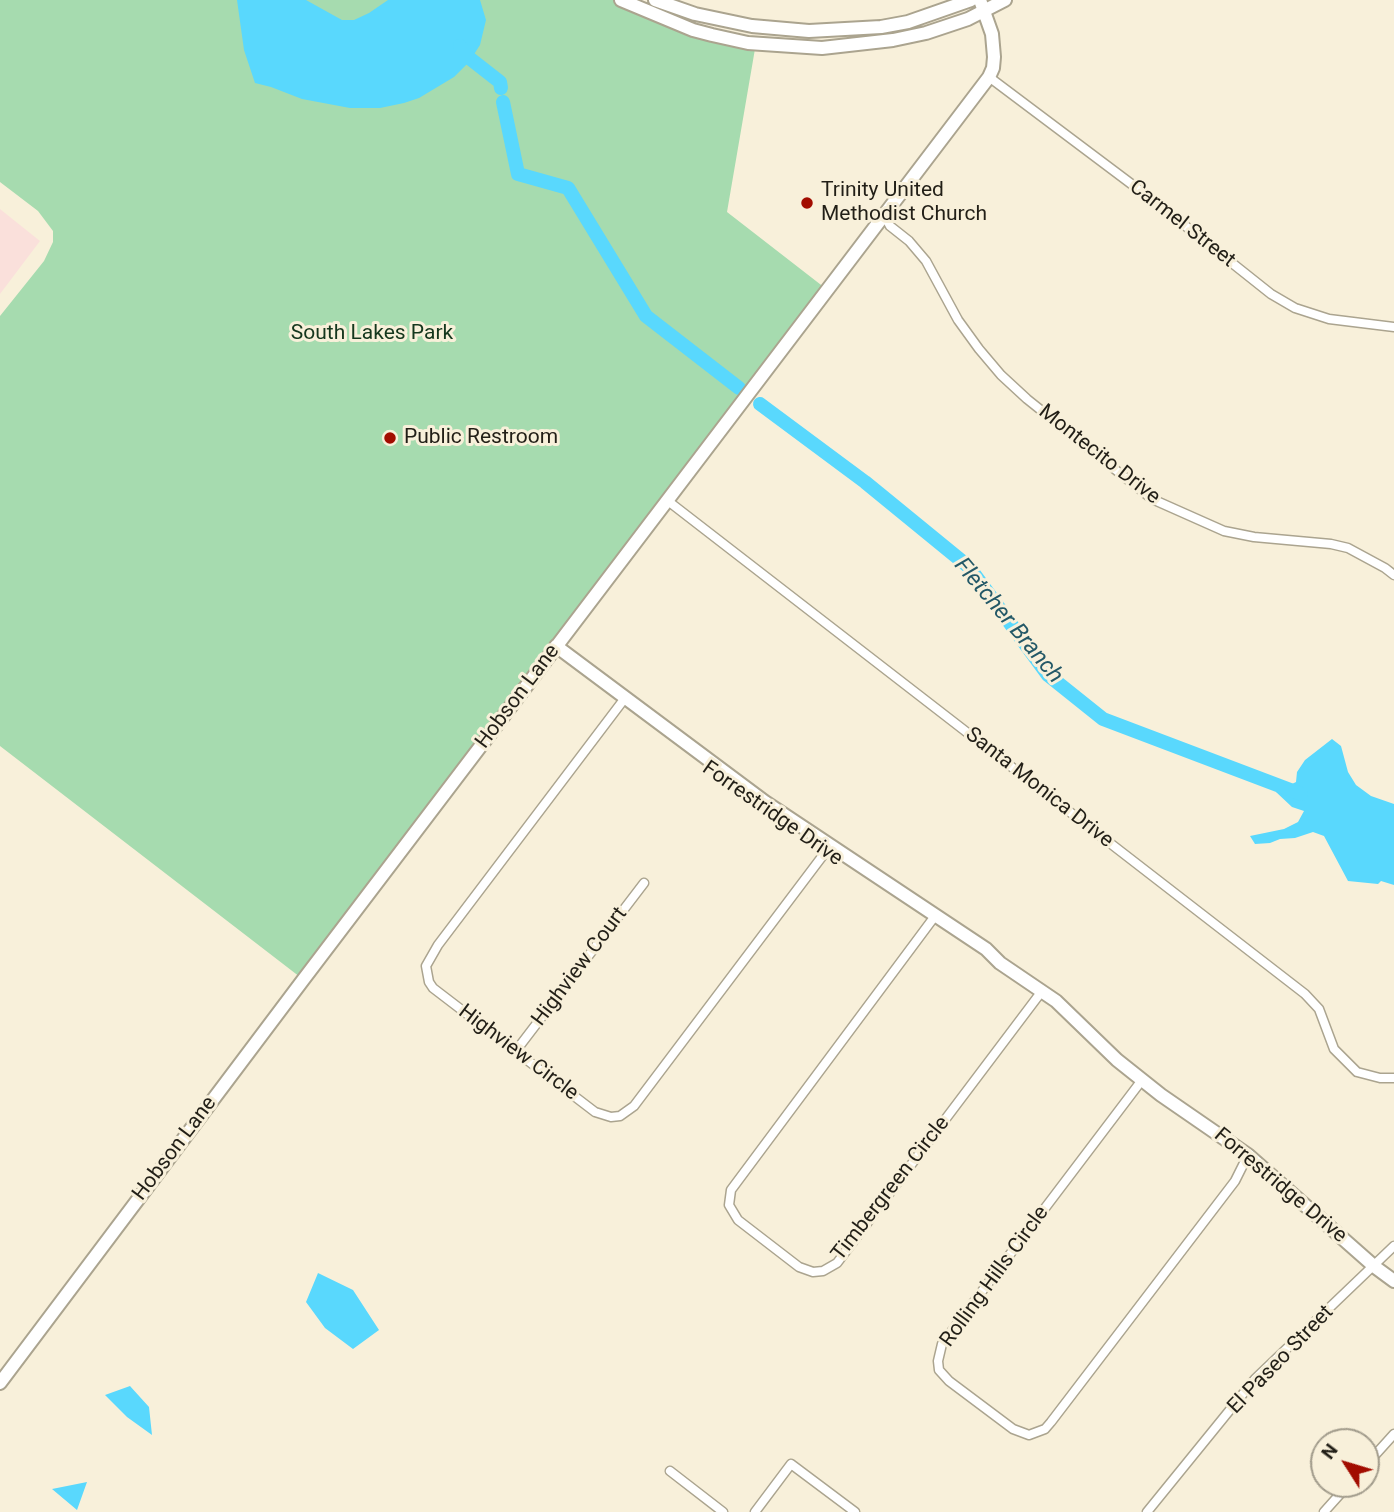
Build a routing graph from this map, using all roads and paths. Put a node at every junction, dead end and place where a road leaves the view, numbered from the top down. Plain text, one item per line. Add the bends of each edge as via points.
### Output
1 (621, 0) edge
2 (655, 0) edge
3 (971, 0) edge
4 (1005, 0) edge
5 (982, 6) edge
6 (989, 77) junction
7 (884, 215) junction
8 (1394, 327) edge
9 (668, 501) junction
10 (1394, 575) edge
11 (554, 649) junction
12 (623, 701) junction
13 (827, 849) junction
14 (644, 883) dead end
15 (933, 919) junction
16 (1042, 991) junction
17 (515, 1052) junction
18 (1394, 1078) edge
19 (1142, 1080) junction
20 (1248, 1155) junction
21 (1394, 1246) edge
22 (1375, 1267) junction
23 (1394, 1281) edge
24 (0, 1383) edge
25 (1394, 1434) edge
26 (1380, 1450) edge
27 (670, 1471) dead end
28 (1337, 1498) edge
29 (723, 1512) edge
30 (755, 1512) edge
31 (855, 1512) edge
32 (1147, 1512) edge
33 (1325, 1512) edge

1 - 5 street via 712,35 808,48 892,40 946,26
2 - 3 street via 740,24 809,32 881,27
4 - 5 street
5 - 6 street via 992,34 994,57
6 - 7 street, Hobson Lane
6 - 8 street, Carmel Street via 1271,293 1329,319
7 - 9 street, Hobson Lane
7 - 10 street, Montecito Drive via 926,261 958,320 1002,375 1152,499 1224,531 1348,548
9 - 11 street, Hobson Lane
9 - 18 street, Santa Monica Drive via 1305,994 1319,1009 1334,1049 1357,1072
11 - 12 street, Forrestridge Drive
11 - 24 street, Hobson Lane
12 - 13 street, Forrestridge Drive via 734,790
12 - 17 street, Highview Circle via 426,966 433,988
13 - 15 street, Forrestridge Drive
13 - 17 street, Highview Circle via 628,1112 611,1117 595,1112
14 - 17 street, Highview Court
15 - 16 street, Forrestridge Drive via 982,956
15 - 16 street, Timbergreen Circle via 731,1190 729,1205 737,1220 799,1267 823,1271 837,1263
16 - 19 street, Forrestridge Drive
19 - 20 street, Forrestridge Drive
19 - 20 street, Rolling Hills Circle via 942,1344 939,1370 1013,1429 1028,1436 1045,1429 1235,1181
20 - 22 street, Forrestridge Drive
21 - 22 street, El Paseo Street
22 - 23 street, Forrestridge Drive
22 - 32 street, El Paseo Street via 1255,1379
25 - 26 street
27 - 29 street
28 - 33 street
30 - 31 street via 791,1464

